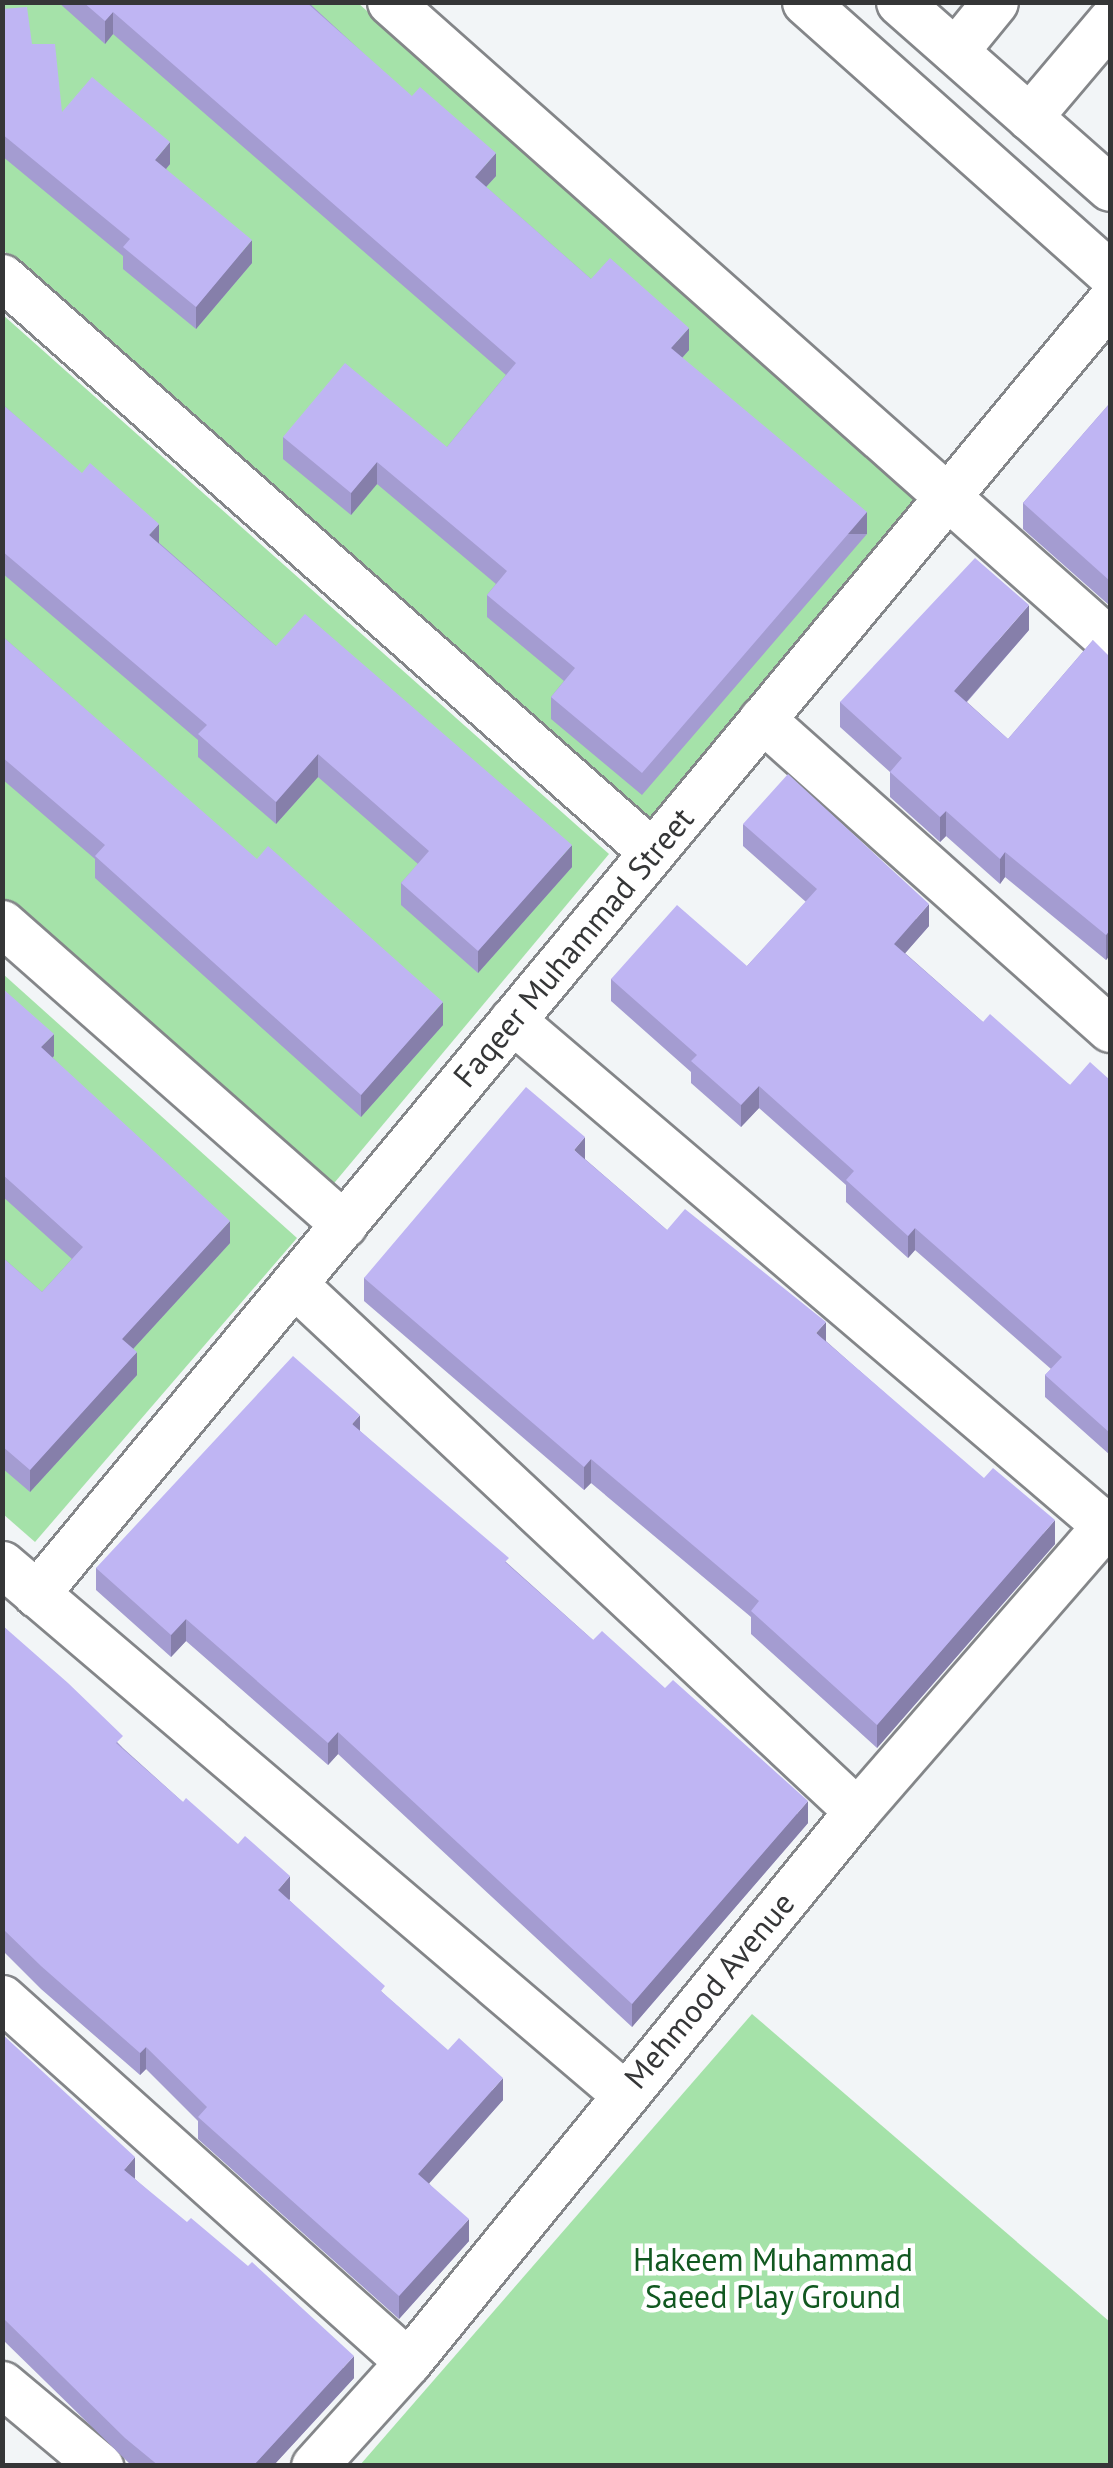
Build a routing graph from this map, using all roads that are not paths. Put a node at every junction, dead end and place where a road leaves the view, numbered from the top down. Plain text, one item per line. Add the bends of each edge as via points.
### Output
1 (390, 2) edge
2 (805, 2) edge
3 (900, 2) edge
4 (995, 2) edge
5 (1110, 21) edge
6 (955, 51) junction
7 (1030, 117) junction
8 (1110, 188) edge
9 (1110, 274) edge
10 (2, 277) edge
11 (1110, 301) edge
12 (946, 497) junction
13 (1110, 642) edge
14 (762, 719) junction
15 (652, 852) junction
16 (2, 924) edge
17 (512, 1020) junction
18 (1110, 1029) edge
19 (344, 1224) junction
20 (294, 1284) junction
21 (1108, 1523) edge
22 (2, 1564) edge
23 (36, 1594) junction
24 (858, 1811) junction
25 (2, 1998) edge
26 (623, 2093) junction
27 (408, 2362) junction
28 (2, 2384) edge
29 (100, 2466) edge
30 (314, 2466) edge

1 - 12 street
2 - 9 street
3 - 6 street
4 - 6 street
5 - 7 street
6 - 7 street
7 - 8 street
10 - 15 street
11 - 12 street, Faqeer Muhammad Street
12 - 13 street
12 - 14 street, Faqeer Muhammad Street
14 - 15 street, Faqeer Muhammad Street
14 - 18 street
15 - 17 street, Faqeer Muhammad Street
16 - 19 street
17 - 19 street, Faqeer Muhammad Street
17 - 21 street
19 - 20 street, Faqeer Muhammad Street
20 - 23 street, Faqeer Muhammad Street
20 - 24 street
21 - 24 street, Mehmood Avenue
22 - 23 street
23 - 26 street
24 - 26 street, Mehmood Avenue
25 - 27 street
26 - 27 street, Mehmood Avenue
27 - 30 street, Mehmood Avenue
28 - 29 street

